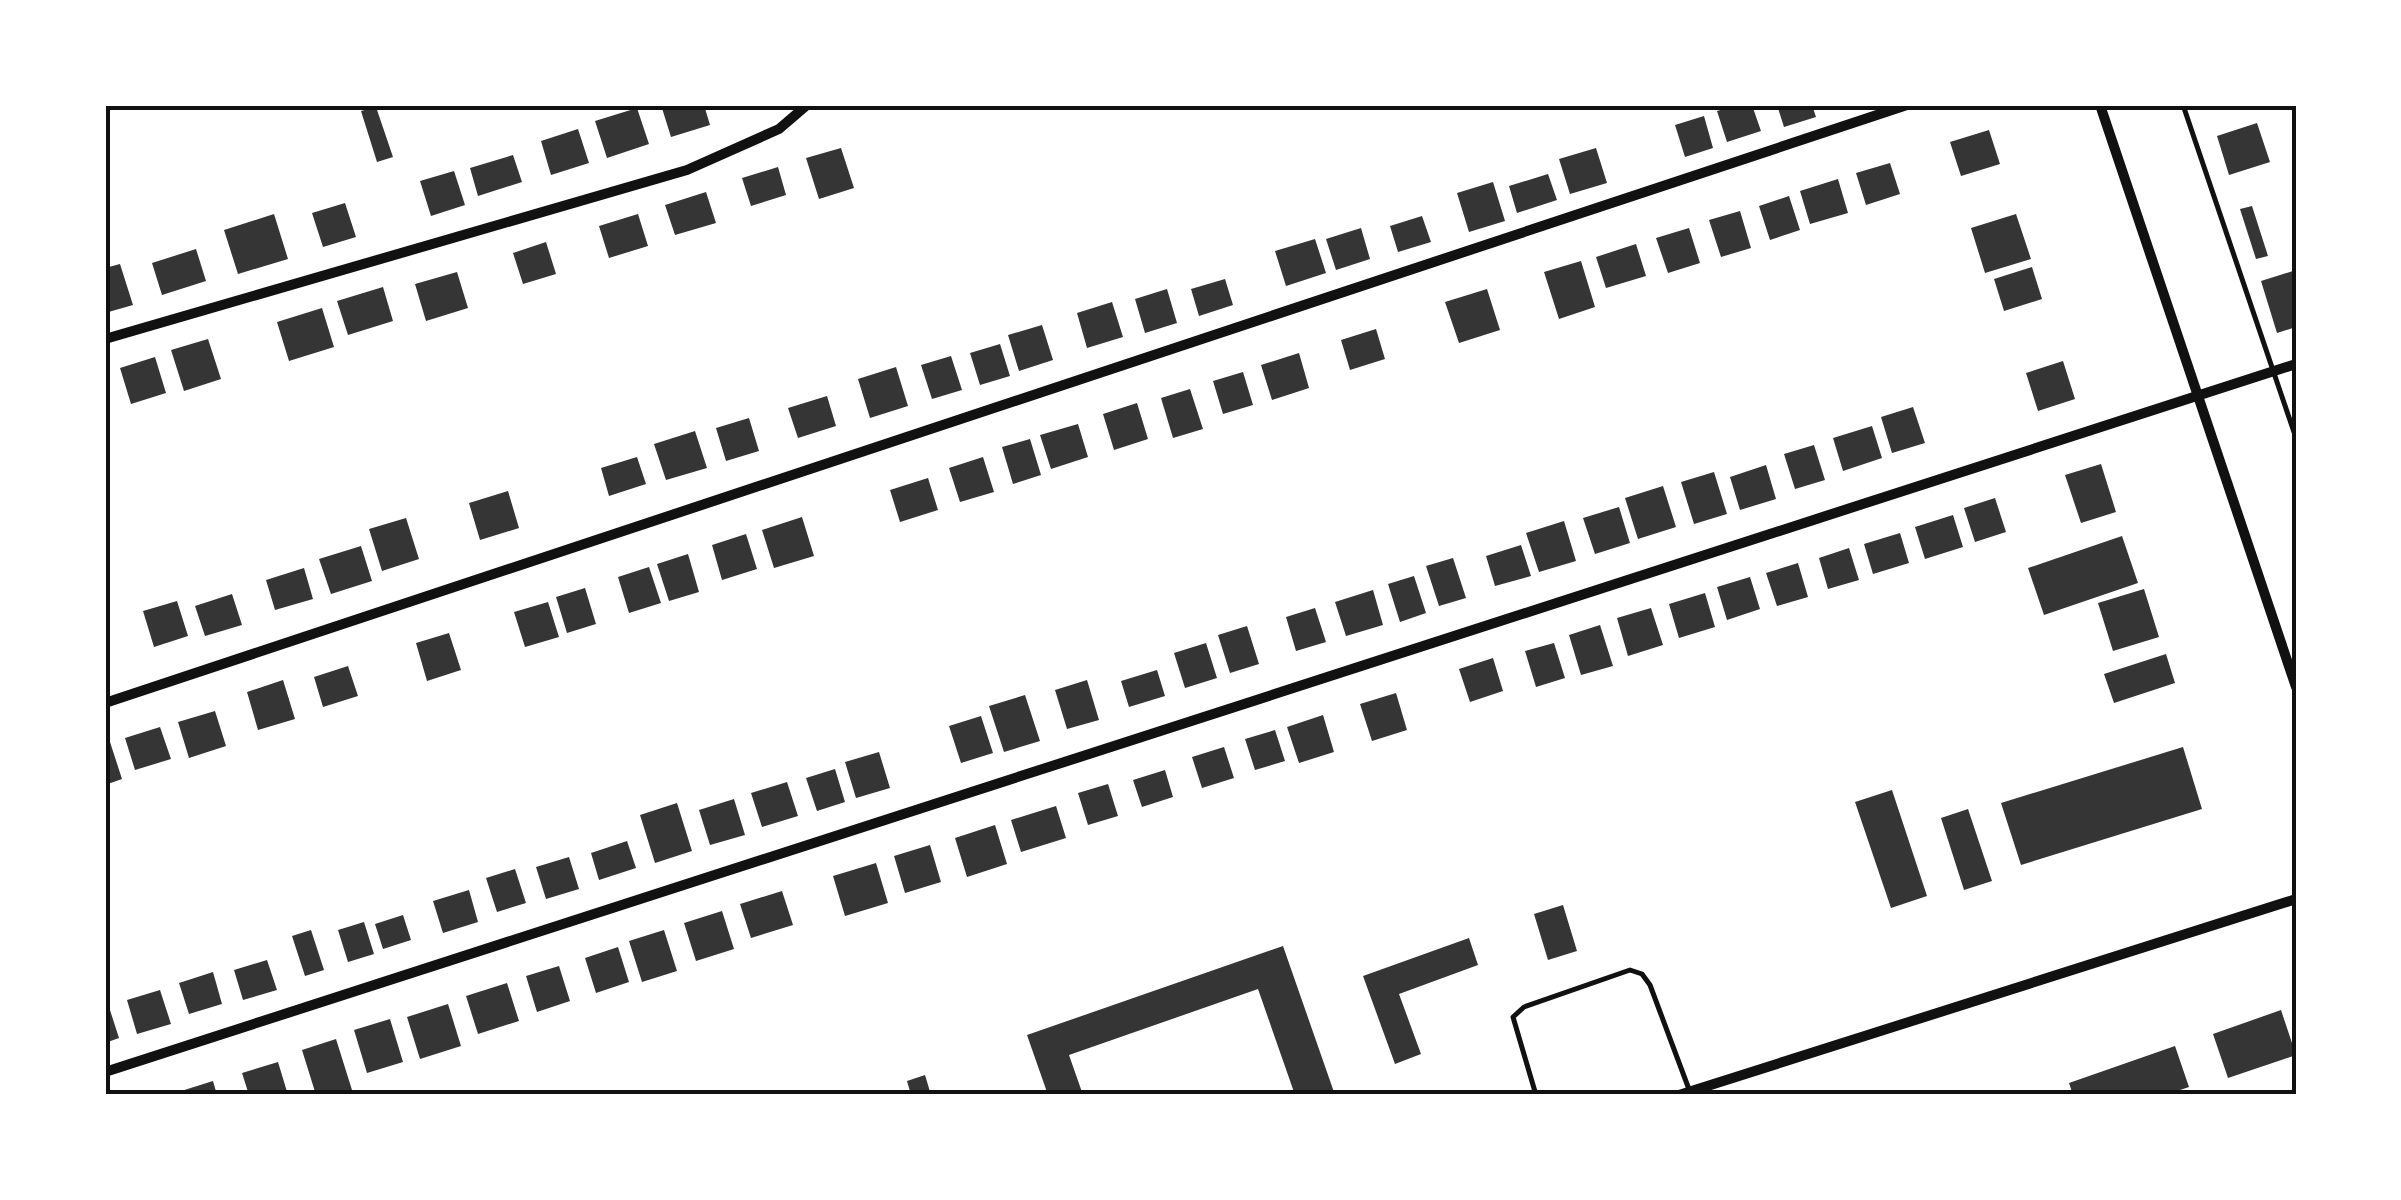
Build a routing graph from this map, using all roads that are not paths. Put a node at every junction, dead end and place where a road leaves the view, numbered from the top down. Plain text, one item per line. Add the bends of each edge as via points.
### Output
1 (807, 105) edge
2 (1907, 105) edge
3 (2100, 105) edge
4 (2184, 105) edge
5 (105, 339) edge
6 (2296, 364) edge
7 (2272, 372) junction
8 (2200, 396) junction
9 (2296, 438) edge
10 (2296, 687) edge
11 (105, 703) edge
12 (2296, 900) edge
13 (105, 1072) edge
14 (1684, 1093) edge
15 (1536, 1095) edge

1 - 5 street via 778,129 686,170
2 - 11 street
3 - 8 street
4 - 7 lane
6 - 7 street
7 - 8 street
7 - 9 lane
8 - 10 street
8 - 13 street
12 - 14 street
14 - 15 lane via 1650,985 1630,970 1524,1007 1514,1018

